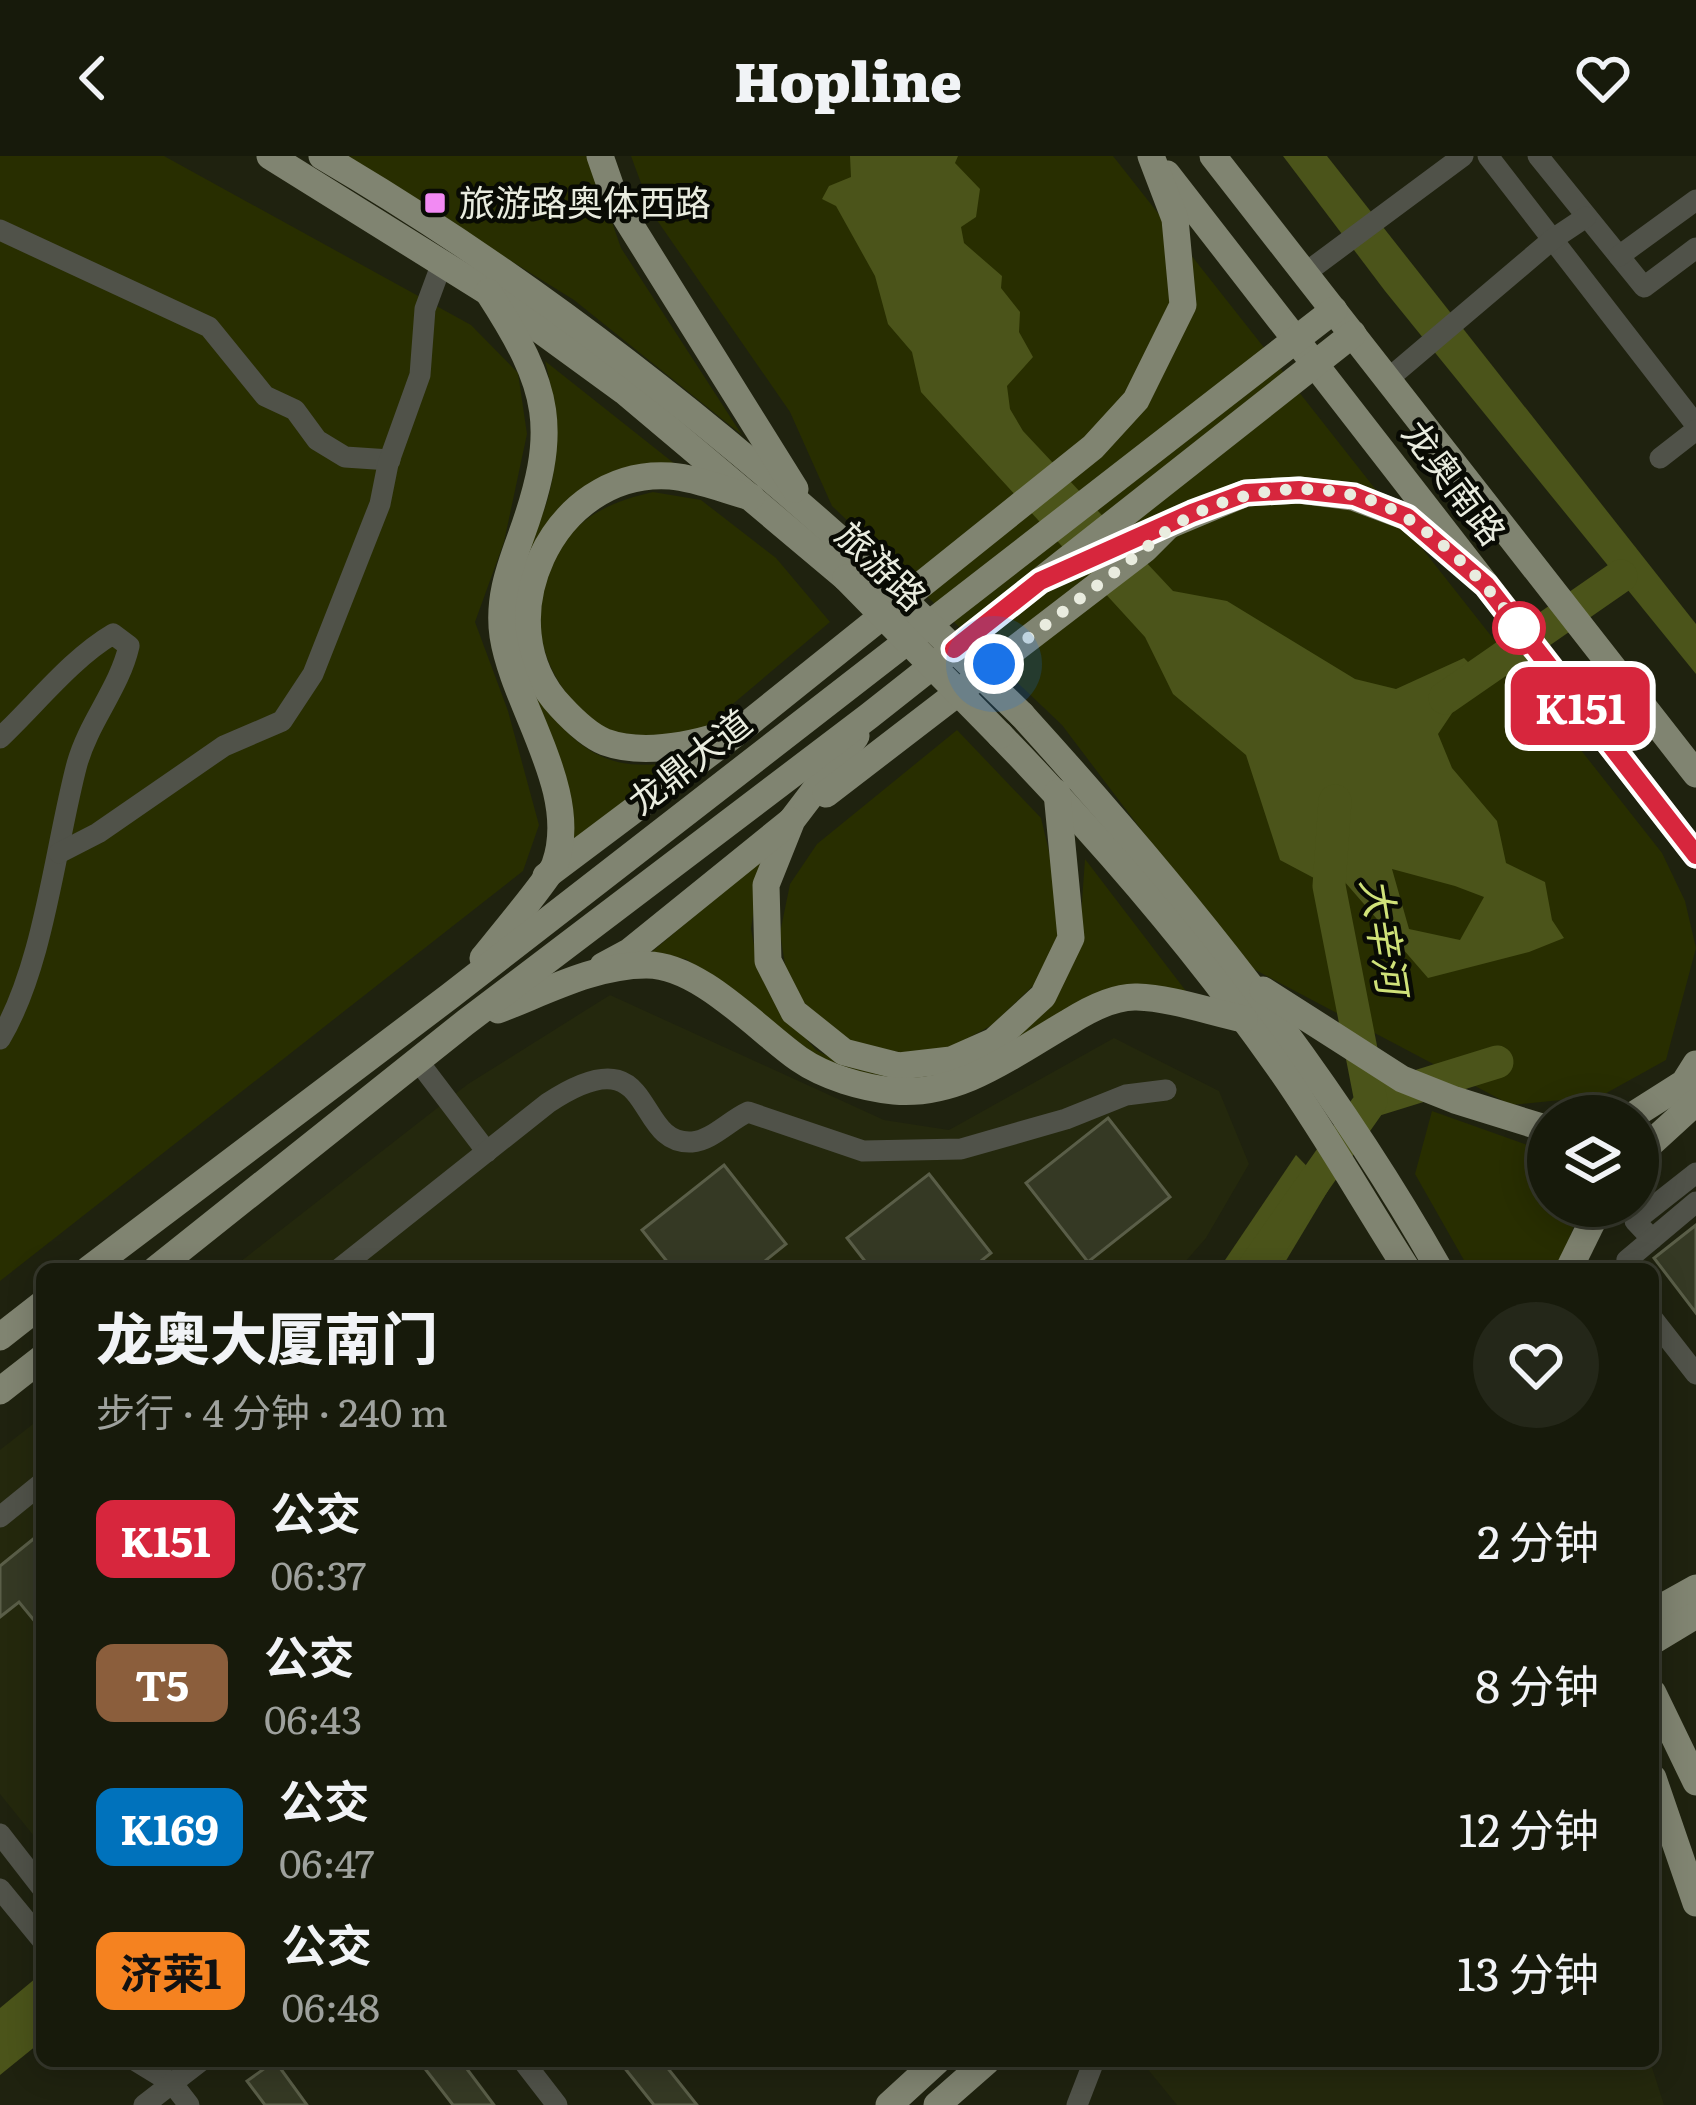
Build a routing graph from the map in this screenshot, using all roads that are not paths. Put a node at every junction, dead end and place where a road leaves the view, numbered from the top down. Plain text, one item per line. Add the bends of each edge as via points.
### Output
1 (269, 156) edge
2 (322, 156) edge
3 (600, 156) edge
4 (1152, 156) edge
5 (1213, 156) edge
6 (1463, 156) edge
7 (1488, 156) edge
8 (1538, 156) edge
9 (1696, 200) edge
10 (1586, 217) junction
11 (0, 230) edge
12 (1552, 239) junction
13 (1696, 248) edge
14 (1618, 256) junction
15 (442, 263) junction
16 (1304, 274) junction
17 (488, 292) junction
18 (1334, 310) junction
19 (1353, 334) junction
20 (1295, 339) junction
21 (1315, 362) junction
22 (1388, 379) junction
23 (1696, 427) edge
24 (1660, 458) dead end
25 (390, 460) junction
26 (751, 497) junction
27 (806, 508) junction
28 (1023, 535) junction
29 (1132, 536) junction
30 (855, 569) junction
31 (1487, 586) junction
32 (852, 683) junction
33 (868, 716) junction
34 (739, 731) junction
35 (0, 738) edge
36 (1696, 774) edge
37 (1057, 793) junction
38 (791, 820) junction
39 (59, 853) junction
40 (1696, 855) edge
41 (546, 876) junction
42 (589, 974) junction
43 (1243, 979) junction
44 (450, 996) junction
45 (1244, 1019) junction
46 (466, 1022) junction
47 (0, 1039) edge
48 (418, 1061) junction
49 (1293, 1062) junction
50 (1694, 1088) edge
51 (1166, 1090) dead end
52 (1659, 1104) edge
53 (1527, 1122) edge
54 (1659, 1130) edge
55 (487, 1151) junction
56 (1696, 1173) edge
57 (1696, 1202) edge
58 (1590, 1227) edge
59 (1652, 1239) junction
60 (97, 1263) edge
61 (164, 1263) edge
62 (347, 1263) edge
63 (1403, 1263) edge
64 (1435, 1263) edge
65 (1572, 1263) edge
66 (1628, 1263) edge
67 (36, 1309) edge
68 (1659, 1327) edge
69 (0, 1336) edge
70 (36, 1363) edge
71 (1696, 1374) edge
72 (0, 1391) edge
73 (36, 1487) edge
74 (3, 1508) edge
75 (1696, 1588) edge
76 (1659, 1609) edge
77 (1696, 1615) edge
78 (1659, 1637) edge
79 (1659, 1705) edge
80 (1696, 1782) edge
81 (1659, 1795) edge
82 (0, 1834) edge
83 (36, 1880) edge
84 (0, 1888) edge
85 (1696, 1903) edge
86 (35, 1931) edge
87 (528, 2067) edge
88 (930, 2067) edge
89 (980, 2067) edge
90 (1092, 2067) edge
91 (170, 2072) edge
92 (144, 2105) edge
93 (189, 2105) edge
94 (557, 2105) edge
95 (889, 2105) edge
96 (937, 2105) edge
97 (1077, 2105) edge

1 - 15 main road, 旅游路
2 - 27 main road, 旅游路 via 553,305
3 - 27 main road via 616,202
4 - 20 main road, 龙奥南路
4 - 28 main road via 1175,219 1183,305 1136,400
5 - 16 main road, 龙奥南路
6 - 16 street
7 - 12 street
8 - 10 street
9 - 14 street
10 - 12 street
10 - 14 street
11 - 25 street via 209,328 265,396 295,410 317,440 345,457
12 - 22 street
12 - 23 street
13 - 14 street via 1644,287
15 - 17 main road, 旅游路
15 - 25 street via 425,309 420,375
16 - 18 main road, 龙奥南路
17 - 26 main road, 旅游路
17 - 41 main road via 526,351 543,396 546,446 501,595 511,673 556,796 560,833
18 - 19 main road, 龙奥南路
18 - 20 main road, 龙鼎大道
19 - 21 main road
19 - 22 main road, 龙奥南路
20 - 21 main road, 龙奥南路
20 - 28 main road, 龙鼎大道 via 1130,466
21 - 29 main road
21 - 31 main road, 龙奥南路
22 - 36 main road, 龙奥南路
23 - 24 street
25 - 39 street via 313,674 282,721 224,746
26 - 30 main road, 旅游路
26 - 34 main road via 670,476 622,482 582,503 556,527 536,565 526,617 548,694 604,742 653,749
27 - 30 main road, 旅游路
28 - 32 main road, 龙鼎大道
28 - 34 main road
29 - 31 main road via 1246,493 1354,496 1407,517
29 - 33 main road, 龙鼎大道 via 1040,581
29 - 38 main road via 1088,591
30 - 37 main road, 旅游路, bridge
30 - 43 main road, 旅游路, bridge via 1022,715
31 - 40 main road, 龙奥南路
32 - 34 main road
32 - 44 main road, 龙鼎大道
33 - 38 main road
33 - 46 main road, 龙鼎大道
34 - 41 main road
35 - 39 street via 85,651 113,634 129,646 122,677 78,760
37 - 38 main road via 1071,938 1043,996 994,1041 951,1060 899,1066 844,1052 794,1012 768,961 766,885
37 - 45 main road, 旅游路
38 - 42 main road via 629,952
39 - 47 street via 15,1014
41 - 44 main road
42 - 45 main road via 650,964 699,982 801,1061 894,1091 939,1090 1094,1007 1134,996
42 - 46 main road
43 - 49 main road, 旅游路
43 - 53 main road via 1402,1079
44 - 60 main road, 龙鼎大道
45 - 49 main road, 旅游路
46 - 48 main road, 龙鼎大道
48 - 55 street
48 - 61 main road, 龙鼎大道
49 - 63 main road, 旅游路
49 - 64 main road, 旅游路 via 1395,1192
50 - 52 main road
50 - 54 main road
51 - 55 street via 1126,1094 961,1149 863,1150 748,1112 687,1143 669,1136 623,1082 600,1077 562,1094
55 - 62 street
56 - 59 street via 1635,1221
57 - 59 street
58 - 65 main road
59 - 66 street
67 - 69 main road
68 - 71 street
70 - 72 main road
73 - 74 street
75 - 76 main road
77 - 78 main road
79 - 80 main road
81 - 85 main road
82 - 83 street
84 - 86 street
87 - 94 street
88 - 95 main road
89 - 96 main road
90 - 97 street
91 - 92 street
91 - 93 street

